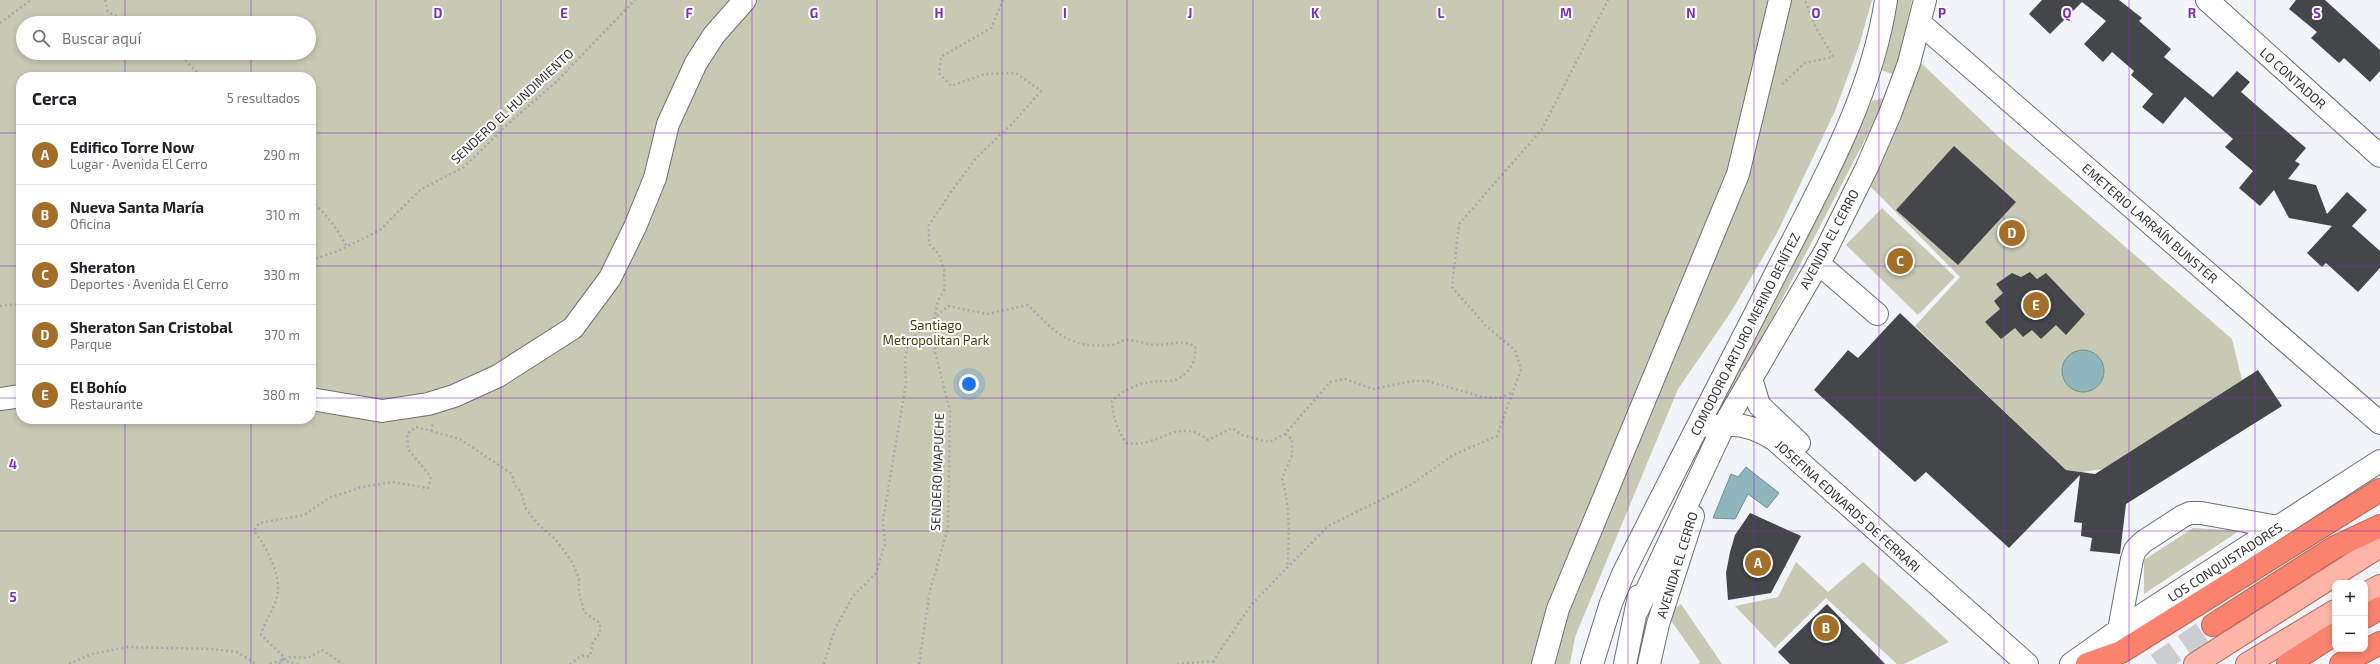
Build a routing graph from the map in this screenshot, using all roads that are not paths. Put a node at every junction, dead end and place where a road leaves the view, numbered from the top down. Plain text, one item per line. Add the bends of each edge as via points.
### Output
1 (745, 0) edge
2 (1780, 0) edge
3 (1886, 0) edge
4 (1925, 0) edge
5 (2207, 0) edge
6 (1920, 22) junction
7 (2380, 156) edge
8 (1818, 263) junction
9 (1877, 314) dead end
10 (1751, 378) junction
11 (16, 397) edge
12 (0, 399) edge
13 (316, 401) edge
14 (2380, 423) edge
15 (1724, 425) junction
16 (1694, 434) junction
17 (2380, 461) edge
18 (1704, 466) junction
19 (1671, 480) junction
20 (2380, 490) edge
21 (2380, 526) edge
22 (2278, 527) junction
23 (2380, 546) edge
24 (2380, 586) edge
25 (2368, 592) edge
26 (2380, 608) edge
27 (1637, 611) junction
28 (2332, 612) edge
29 (2367, 616) edge
30 (2213, 625) tunnel mouth
31 (1987, 629) junction
32 (2119, 630) junction
33 (2332, 636) edge
34 (2380, 643) edge
35 (1543, 664) edge
36 (1592, 664) edge
37 (1625, 664) edge
38 (1649, 664) edge
39 (2027, 664) edge
40 (2071, 664) edge
41 (2087, 664) edge
42 (2195, 664) edge
43 (2247, 664) edge
44 (2288, 664) edge
45 (2341, 664) edge

1 - 13 street via 714,35 696,63 668,124 655,178 635,227 610,278 573,328 498,376 454,396 428,404 382,411
2 - 35 street via 1738,174 1558,609
3 - 16 street, COMODORO ARTURO MERINO BENÍTEZ via 1871,70 1855,109 1792,241
4 - 6 street, AVENIDA EL CERRO
5 - 7 street, LO CONTADOR
6 - 8 street, AVENIDA EL CERRO via 1909,63 1890,114
6 - 14 street, EMETERIO LARRAÍN BUNSTER
8 - 9 street
8 - 10 street, AVENIDA EL CERRO
10 - 15 street, AVENIDA EL CERRO
10 - 31 street, JOSEFINA EDWARDS DE FERRARI via 1759,405 1769,416 1973,599 1982,612
11 - 12 street
15 - 16 street, JOSEFINA EDWARDS DE FERRARI
15 - 18 street, AVENIDA EL CERRO
15 - 31 street, JOSEFINA EDWARDS DE FERRARI via 1751,427 1775,440
16 - 19 street, COMODORO ARTURO MERINO BENÍTEZ
17 - 22 street, LOS CONQUISTADORES
18 - 27 street, AVENIDA EL CERRO
18 - 38 street, AVENIDA EL CERRO via 1698,497 1658,624
19 - 27 street, AVENIDA EL CERRO via 1645,564
19 - 36 street, COMODORO ARTURO MERINO BENÍTEZ via 1623,574
20 - 41 highway via 2121,652
21 - 30 highway via 2335,547
22 - 32 street, LOS CONQUISTADORES
22 - 32 street via 2190,513 2143,542 2135,550 2132,559
23 - 42 main road
24 - 25 main road
26 - 29 highway
27 - 37 street, AVENIDA EL CERRO
28 - 43 main road
31 - 39 street, JOSEFINA EDWARDS DE FERRARI
32 - 40 street, LOS CONQUISTADORES
33 - 44 highway
34 - 45 highway

